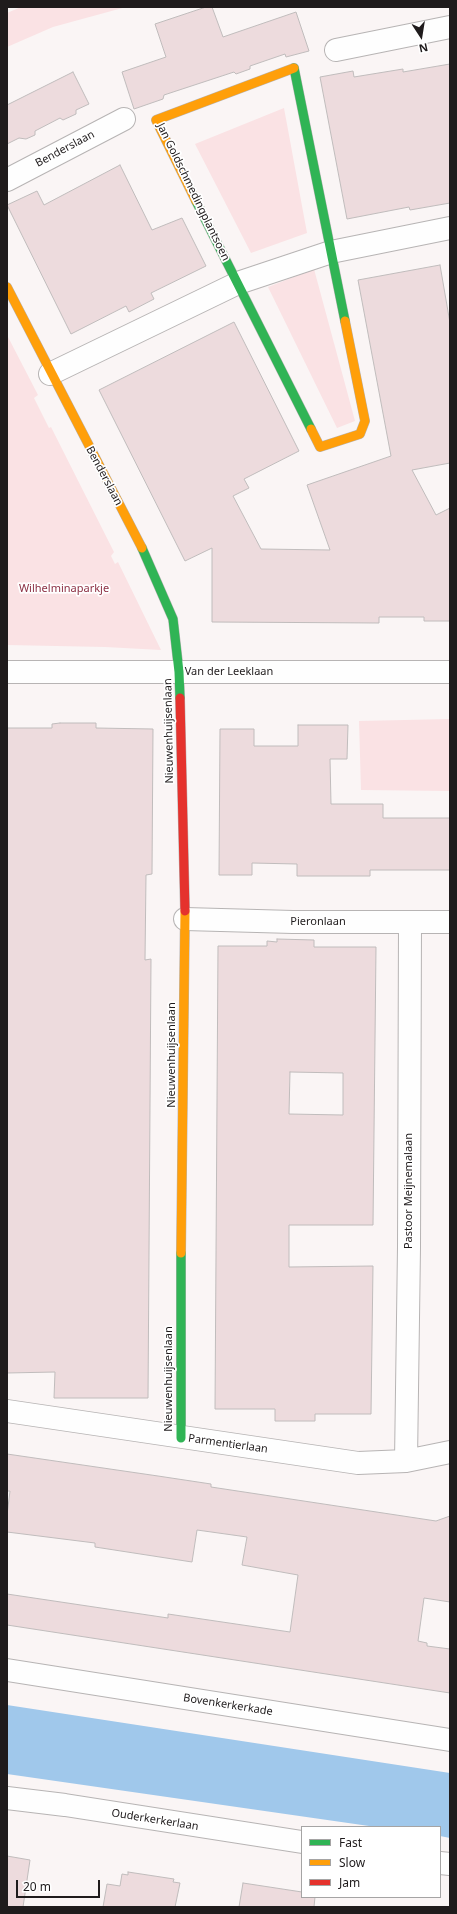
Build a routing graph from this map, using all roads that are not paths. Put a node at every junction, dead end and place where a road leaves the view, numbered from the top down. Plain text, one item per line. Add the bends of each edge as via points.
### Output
1 (450, 27) edge
2 (336, 50) dead end
3 (124, 119) dead end
4 (7, 180) edge
5 (450, 228) edge
6 (331, 252) junction
7 (238, 283) junction
8 (7, 288) edge
9 (50, 374) junction
10 (7, 672) edge
11 (180, 672) junction
12 (450, 672) edge
13 (185, 919) junction
14 (410, 922) junction
15 (450, 922) edge
16 (7, 1411) edge
17 (181, 1438) junction
18 (450, 1452) edge
19 (406, 1461) junction
20 (7, 1670) edge
21 (450, 1740) edge
22 (7, 1798) edge
23 (301, 1842) edge

1 - 2 street
3 - 4 street, Benderslaan
5 - 6 street
6 - 7 street
6 - 7 street, Jan Goldschmedingplantsoen via 365,421 360,434 320,447
6 - 7 street, Jan Goldschmedingplantsoen via 294,68 156,120
7 - 9 street
8 - 9 street, Benderslaan
9 - 11 street, Benderslaan via 152,568 173,619
10 - 11 street, Van der Leeklaan
11 - 12 street, Van der Leeklaan
11 - 13 street, Nieuwenhuijsenlaan
13 - 14 street, Pieronlaan
13 - 17 street, Nieuwenhuijsenlaan
14 - 15 street, Pieronlaan
14 - 19 street, Pastoor Meijnemalaan
16 - 17 street, Parmentierlaan
17 - 19 street, Parmentierlaan via 358,1463
18 - 19 street, Parmentierlaan
20 - 21 street, Bovenkerkerkade
22 - 23 street, Ouderkerkerlaan

